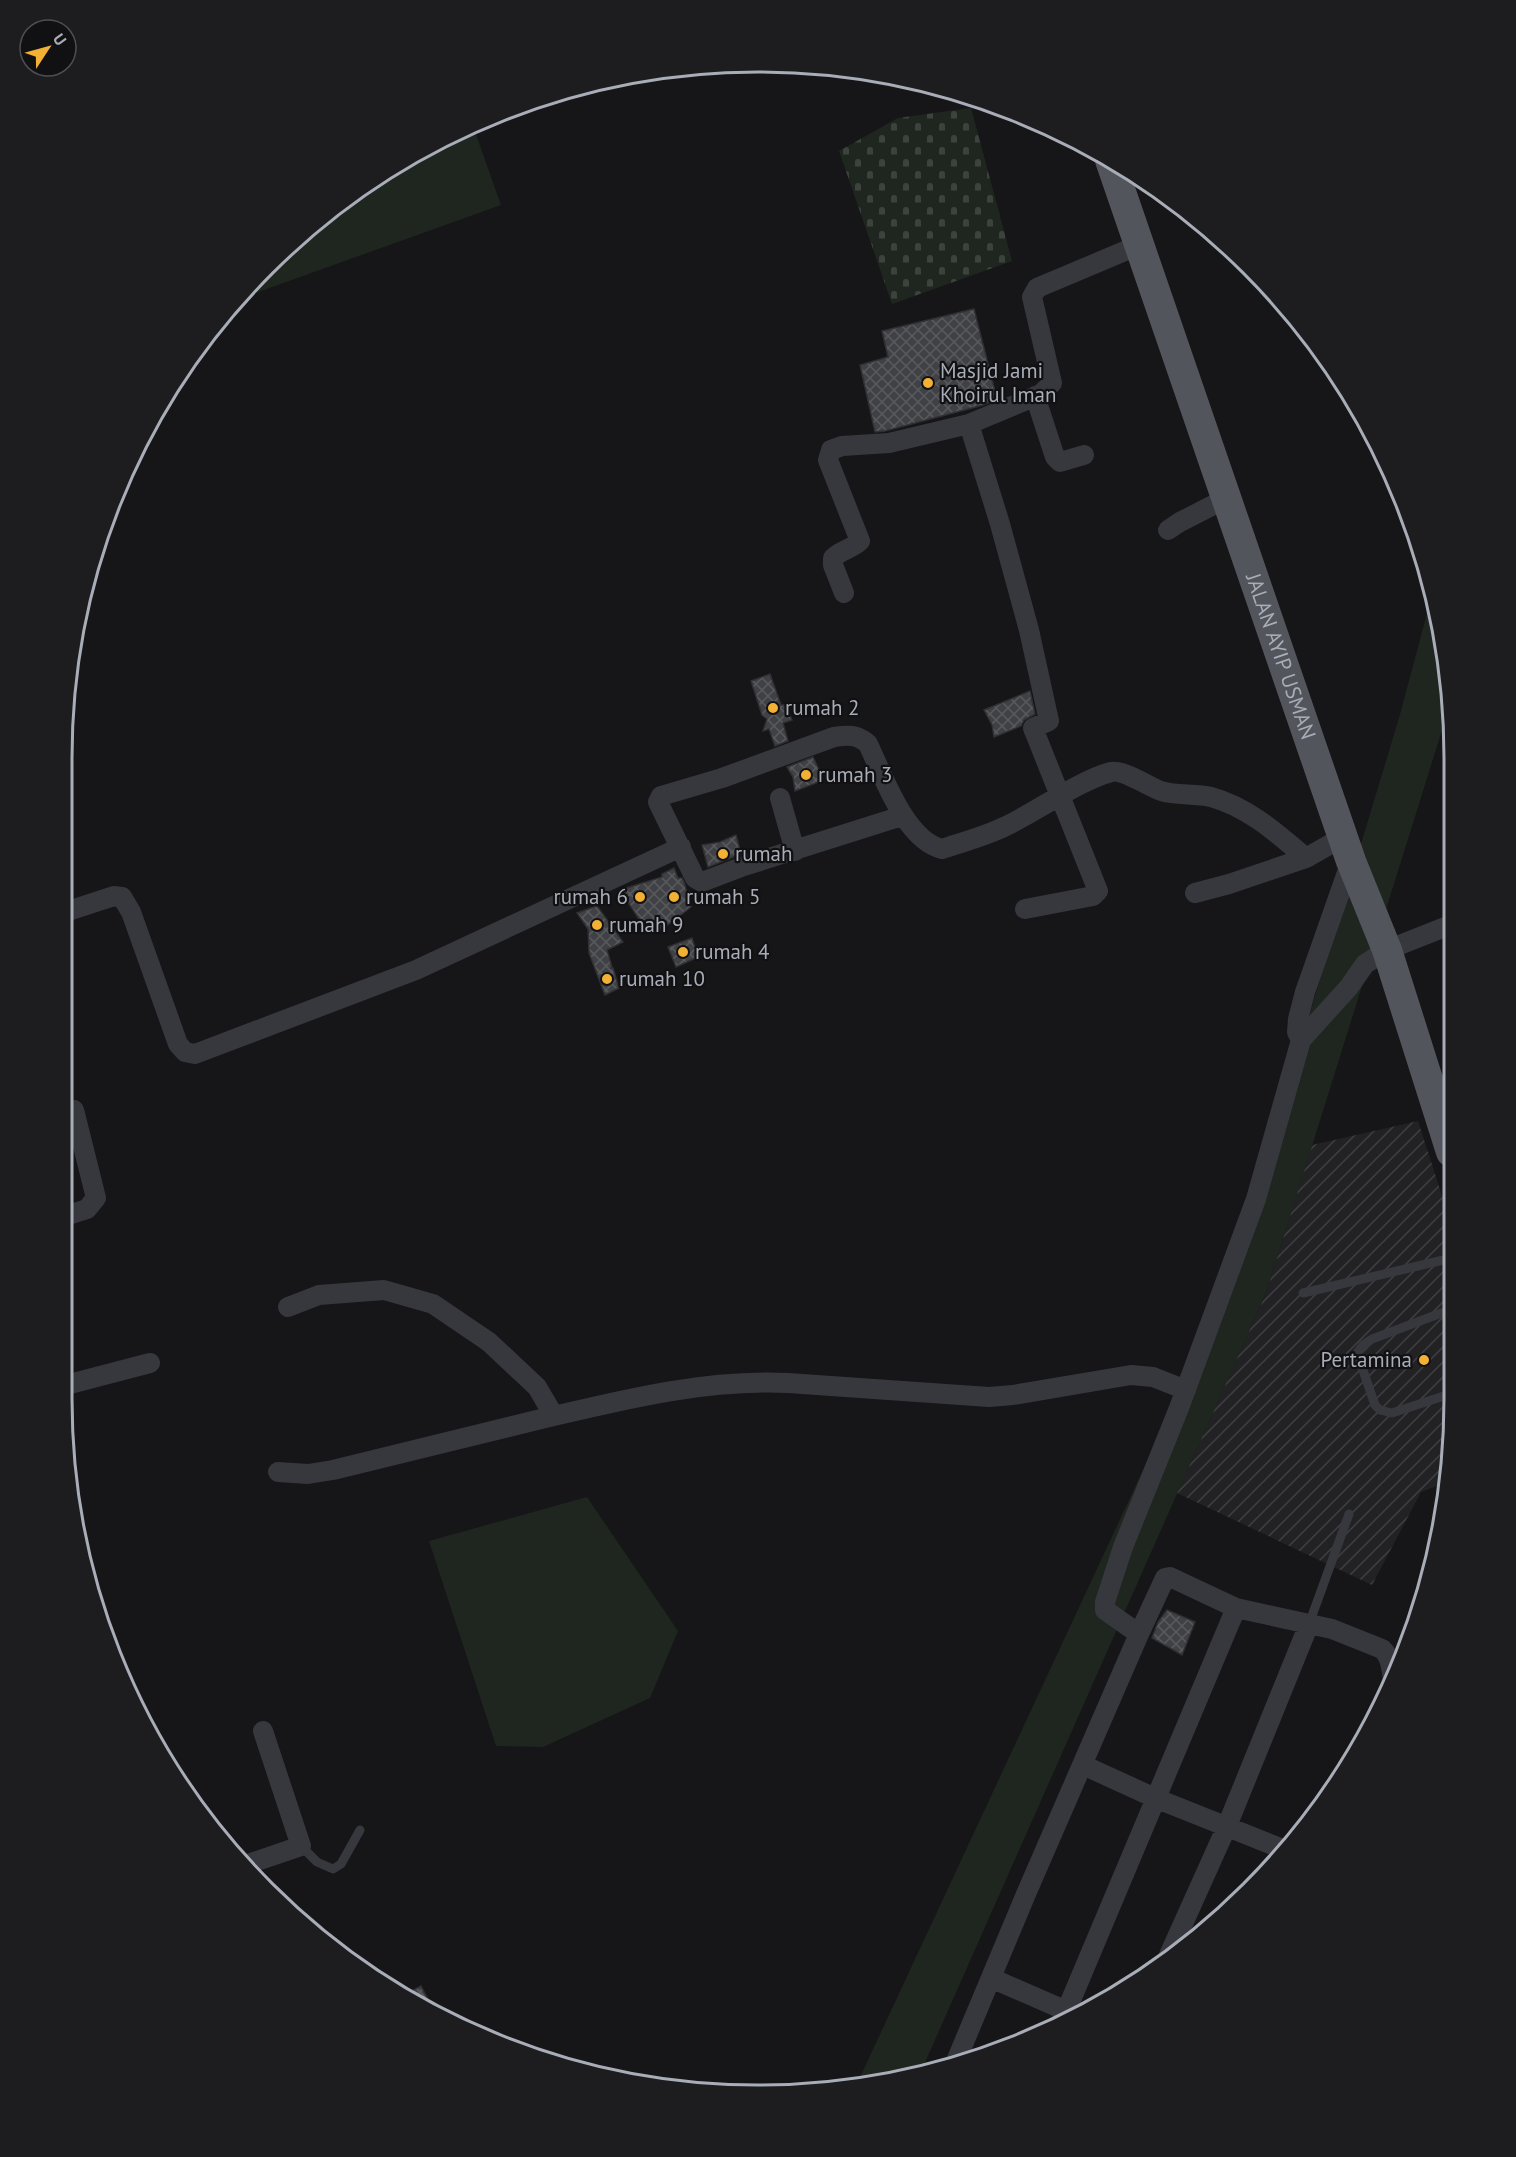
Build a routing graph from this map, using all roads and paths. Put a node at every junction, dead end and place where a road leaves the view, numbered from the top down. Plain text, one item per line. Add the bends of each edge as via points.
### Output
1 (1114, 172) edge
2 (1139, 245) junction
3 (1035, 396) junction
4 (969, 424) junction
5 (1084, 455) dead end
6 (1227, 498) junction
7 (1168, 530) dead end
8 (844, 593) dead end
9 (1060, 797) junction
10 (780, 798) dead end
11 (902, 816) junction
12 (681, 847) junction
13 (1347, 849) junction
14 (795, 851) junction
15 (1306, 858) junction
16 (1195, 893) dead end
17 (1025, 909) dead end
18 (72, 910) edge
19 (1444, 927) edge
20 (1387, 950) junction
21 (1301, 1041) junction
22 (74, 1110) dead end
23 (1444, 1130) edge
24 (72, 1214) edge
25 (1444, 1260) edge
26 (1303, 1293) dead end
27 (288, 1307) dead end
28 (1444, 1312) edge
29 (150, 1363) dead end
30 (72, 1383) edge
31 (1186, 1390) junction
32 (1444, 1396) edge
33 (554, 1416) junction
34 (278, 1472) dead end
35 (1349, 1514) dead end
36 (1236, 1608) junction
37 (1309, 1624) junction
38 (1139, 1634) junction
39 (1391, 1665) edge
40 (263, 1731) dead end
41 (1083, 1765) junction
42 (1155, 1798) junction
43 (1227, 1827) junction
44 (360, 1830) dead end
45 (301, 1845) junction
46 (1277, 1847) edge
47 (253, 1862) edge
48 (1173, 1945) edge
49 (991, 1978) junction
50 (1071, 2009) edge
51 (1062, 2014) edge
52 (959, 2055) edge

1 - 2 main road, JALAN AYIP USMAN
2 - 3 street via 1036,288 1032,297 1052,383
2 - 6 main road, JALAN AYIP USMAN
3 - 4 street
3 - 5 street via 1055,456 1060,462
4 - 8 street via 889,443 831,450 828,460 860,541 833,558
4 - 9 street via 1029,630 1049,721 1033,728
6 - 7 street
6 - 13 main road, JALAN AYIP USMAN
9 - 11 street via 1004,827 942,849 928,843
9 - 15 street via 1114,771 1128,774 1165,792 1210,797 1239,808
9 - 17 street via 1098,891 1093,896
10 - 14 street
11 - 12 street via 868,744 861,737 834,737 661,796 658,802
11 - 14 street
12 - 14 street via 695,878 702,882
12 - 18 street via 416,970 195,1054 184,1052 178,1044 131,912 122,897
13 - 15 street
13 - 20 main road, JALAN AYIP USMAN
13 - 21 street via 1298,1019
15 - 16 street
19 - 20 street
20 - 21 street via 1365,964
20 - 23 main road, JALAN AYIP USMAN
21 - 31 street via 1256,1199
22 - 24 street via 96,1198 87,1209
25 - 26 lane
27 - 33 street via 319,1295 384,1290 433,1304 497,1350 537,1387
28 - 32 lane via 1372,1338 1358,1353 1380,1410 1392,1413
29 - 30 street
31 - 33 street via 1143,1375 988,1397 759,1382 632,1397
31 - 38 street via 1123,1546 1105,1602 1105,1610 1112,1617
33 - 34 street via 333,1470 308,1474
35 - 37 lane
36 - 37 street
36 - 38 street via 1165,1578
36 - 42 street
37 - 39 street via 1382,1649
37 - 43 street
38 - 41 street
40 - 45 street
41 - 42 street
41 - 49 street
42 - 43 street
42 - 50 street
43 - 46 street
43 - 48 street
44 - 45 lane via 341,1864 333,1869 317,1862
45 - 47 street
49 - 51 street
49 - 52 street

